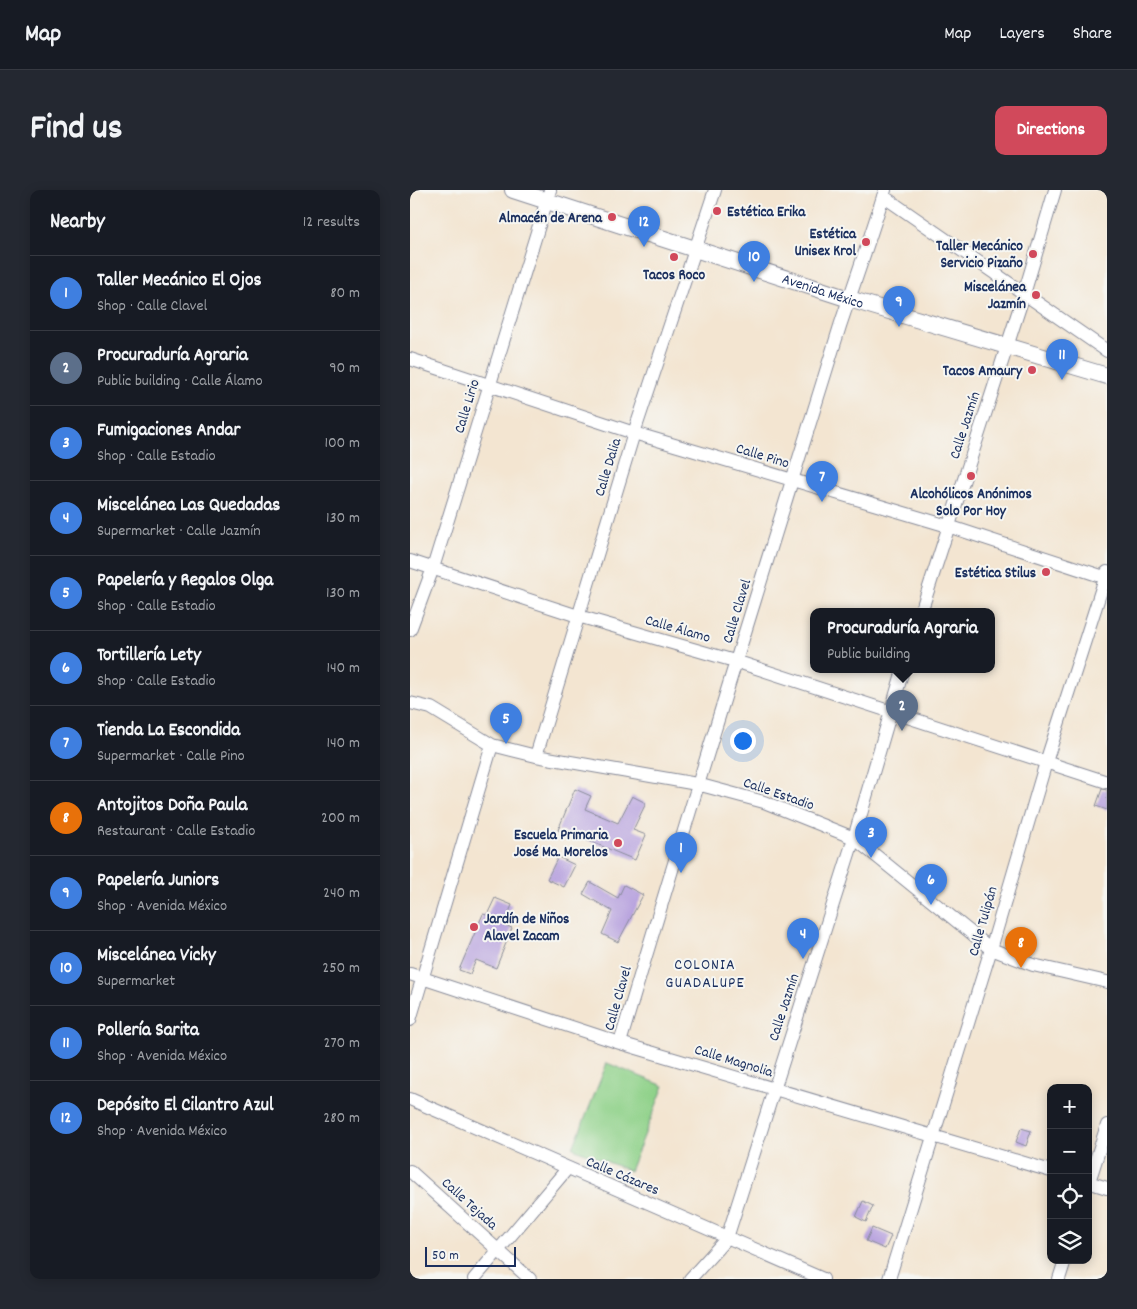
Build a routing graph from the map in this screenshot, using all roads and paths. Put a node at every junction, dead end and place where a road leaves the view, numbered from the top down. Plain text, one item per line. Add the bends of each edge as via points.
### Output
1 (512, 190) edge
2 (715, 190) edge
3 (1055, 190) edge
4 (884, 193) edge
5 (548, 195) edge
6 (696, 249) junction
7 (1024, 294) junction
8 (849, 298) junction
9 (1007, 347) junction
10 (1107, 351) edge
11 (410, 358) edge
12 (1107, 376) edge
13 (490, 384) junction
14 (634, 433) junction
15 (792, 481) junction
16 (948, 526) junction
17 (410, 561) edge
18 (433, 568) junction
19 (1106, 576) edge
20 (922, 608) edge
21 (578, 616) junction
22 (410, 630) edge
23 (738, 662) junction
24 (902, 673) edge
25 (410, 703) edge
26 (889, 713) junction
27 (492, 745) junction
28 (536, 756) junction
29 (1046, 762) junction
30 (1107, 782) edge
31 (697, 784) junction
32 (854, 838) junction
33 (991, 949) junction
34 (410, 974) edge
35 (423, 979) junction
36 (1107, 982) edge
37 (410, 1020) edge
38 (620, 1043) junction
39 (774, 1089) junction
40 (410, 1099) edge
41 (1107, 1125) edge
42 (935, 1135) junction
43 (567, 1169) junction
44 (1047, 1170) edge
45 (410, 1171) edge
46 (1092, 1174) edge
47 (1092, 1185) edge
48 (1107, 1188) edge
49 (727, 1238) junction
50 (498, 1251) junction
51 (1064, 1264) edge
52 (474, 1279) edge
53 (530, 1279) edge
54 (690, 1279) edge
55 (823, 1279) edge
56 (889, 1279) edge
57 (1059, 1279) edge

1 - 5 street, Avenida México
2 - 6 street, Calle Dalia
3 - 7 street, Calle Jazmín
4 - 7 street
4 - 8 street, Calle Clavel
5 - 6 street, Avenida México
5 - 13 street, Calle Lirio
6 - 8 street, Avenida México
6 - 14 street, Calle Dalia
7 - 9 street, Calle Jazmín
7 - 10 street
8 - 9 street, Avenida México
8 - 15 street, Calle Clavel
9 - 12 street, Avenida México
9 - 16 street, Calle Jazmín
11 - 13 street, Calle Pino
13 - 14 street, Calle Pino
13 - 18 street, Calle Lirio
14 - 15 street, Calle Pino
14 - 21 street, Calle Dalia
15 - 16 street, Calle Pino
15 - 23 street, Calle Clavel
16 - 19 street, Calle Pino
16 - 20 street, Calle Jazmín
17 - 18 street, Calle Álamo
18 - 21 street, Calle Álamo
18 - 22 street, Calle Lirio
19 - 29 street, Calle Tulipán
21 - 23 street, Calle Álamo
21 - 28 street, Calle Dalia
23 - 26 street, Calle Álamo
23 - 31 street, Calle Clavel
24 - 26 street, Calle Jazmín
25 - 27 street, Calle Estadio via 431,708
26 - 29 street, Calle Álamo
26 - 32 street, Calle Jazmín
27 - 28 street, Calle Estadio
27 - 35 street
28 - 31 street, Calle Estadio
29 - 30 street, Calle Álamo
29 - 33 street, Calle Tulipán
31 - 32 street, Calle Estadio via 764,802
31 - 38 street, Calle Clavel
32 - 33 street, Calle Estadio
32 - 39 street, Calle Jazmín
33 - 36 street, Calle Estadio via 1033,965
33 - 42 street, Calle Tulipán
34 - 35 street, Calle Magnolia
35 - 37 street
35 - 38 street, Calle Magnolia
38 - 39 street, Calle Magnolia
39 - 42 street, Calle Magnolia
39 - 49 street, Calle Jazmín
40 - 43 street, Calle Cázares
41 - 46 street
42 - 44 street, Calle Magnolia
42 - 56 street, Calle Tulipán
43 - 49 street, Calle Cázares
43 - 50 street
45 - 50 street, Calle Tejada
47 - 48 street
49 - 54 street
49 - 55 street, Calle Cázares
50 - 52 street
50 - 53 street, Calle Tejada
51 - 57 street

